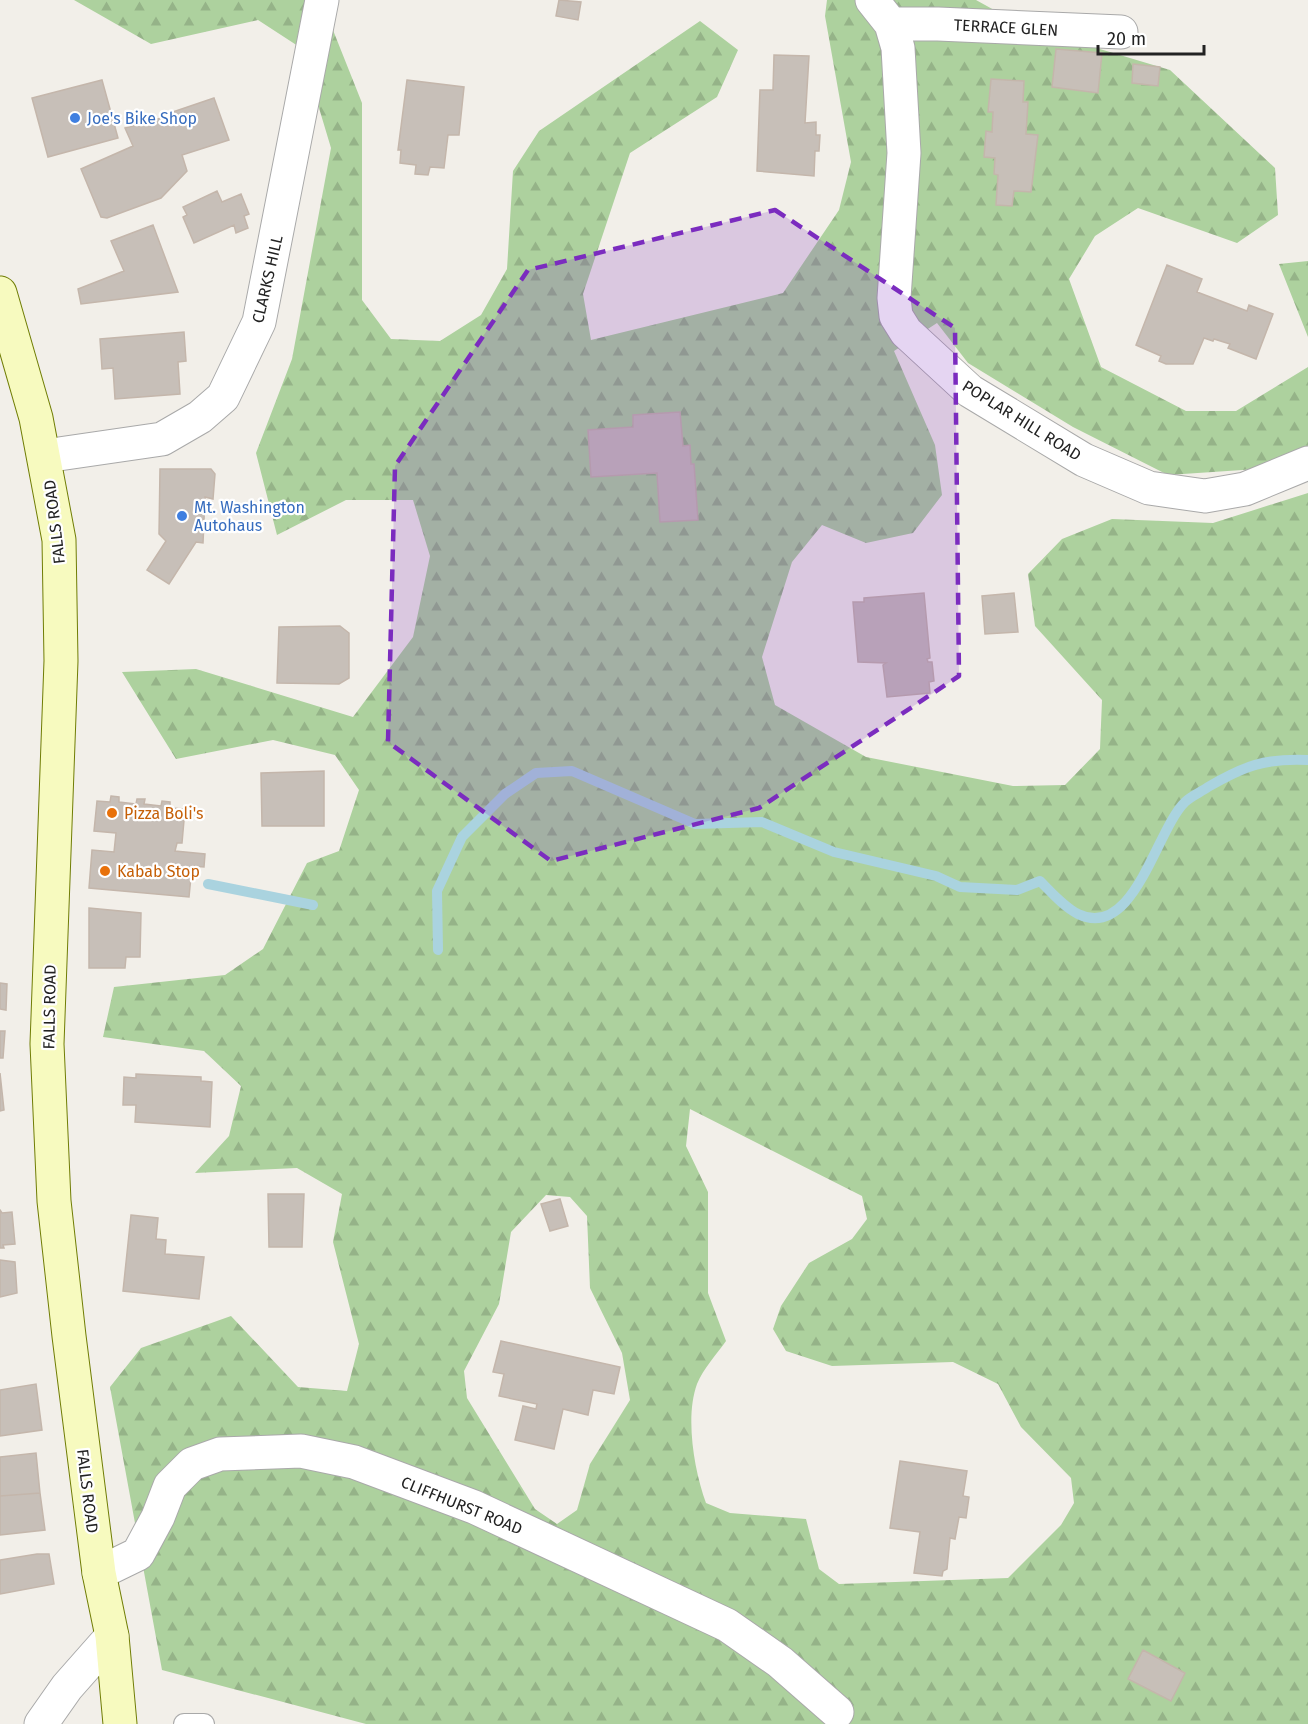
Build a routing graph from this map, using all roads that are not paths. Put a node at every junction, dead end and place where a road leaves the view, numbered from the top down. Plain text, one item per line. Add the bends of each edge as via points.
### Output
1 (322, 0) edge
2 (882, 12) edge
3 (1121, 32) dead end
4 (0, 293) edge
5 (45, 456) junction
6 (1308, 463) edge
7 (99, 1573) junction
8 (112, 1636) junction
9 (837, 1712) dead end
10 (41, 1724) edge
11 (120, 1724) edge
12 (184, 1724) edge
13 (204, 1724) edge

1 - 5 street, CLARKS HILL via 260,322 223,397 200,417 162,439
2 - 3 street, TERRACE GLEN via 938,24
2 - 6 street, POPLAR HILL ROAD via 898,48 904,153 894,298 896,316 906,332 970,391 1084,460 1149,488 1205,496 1245,489
4 - 5 main road, FALLS ROAD
5 - 7 main road, FALLS ROAD via 59,540 61,661 48,1044 54,1201
7 - 8 main road, FALLS ROAD
7 - 9 street, CLIFFHURST ROAD via 138,1554 170,1486 192,1464 220,1454 301,1451 354,1462 474,1507 727,1625 780,1662
8 - 10 street
8 - 11 main road, FALLS ROAD
12 - 13 lane

